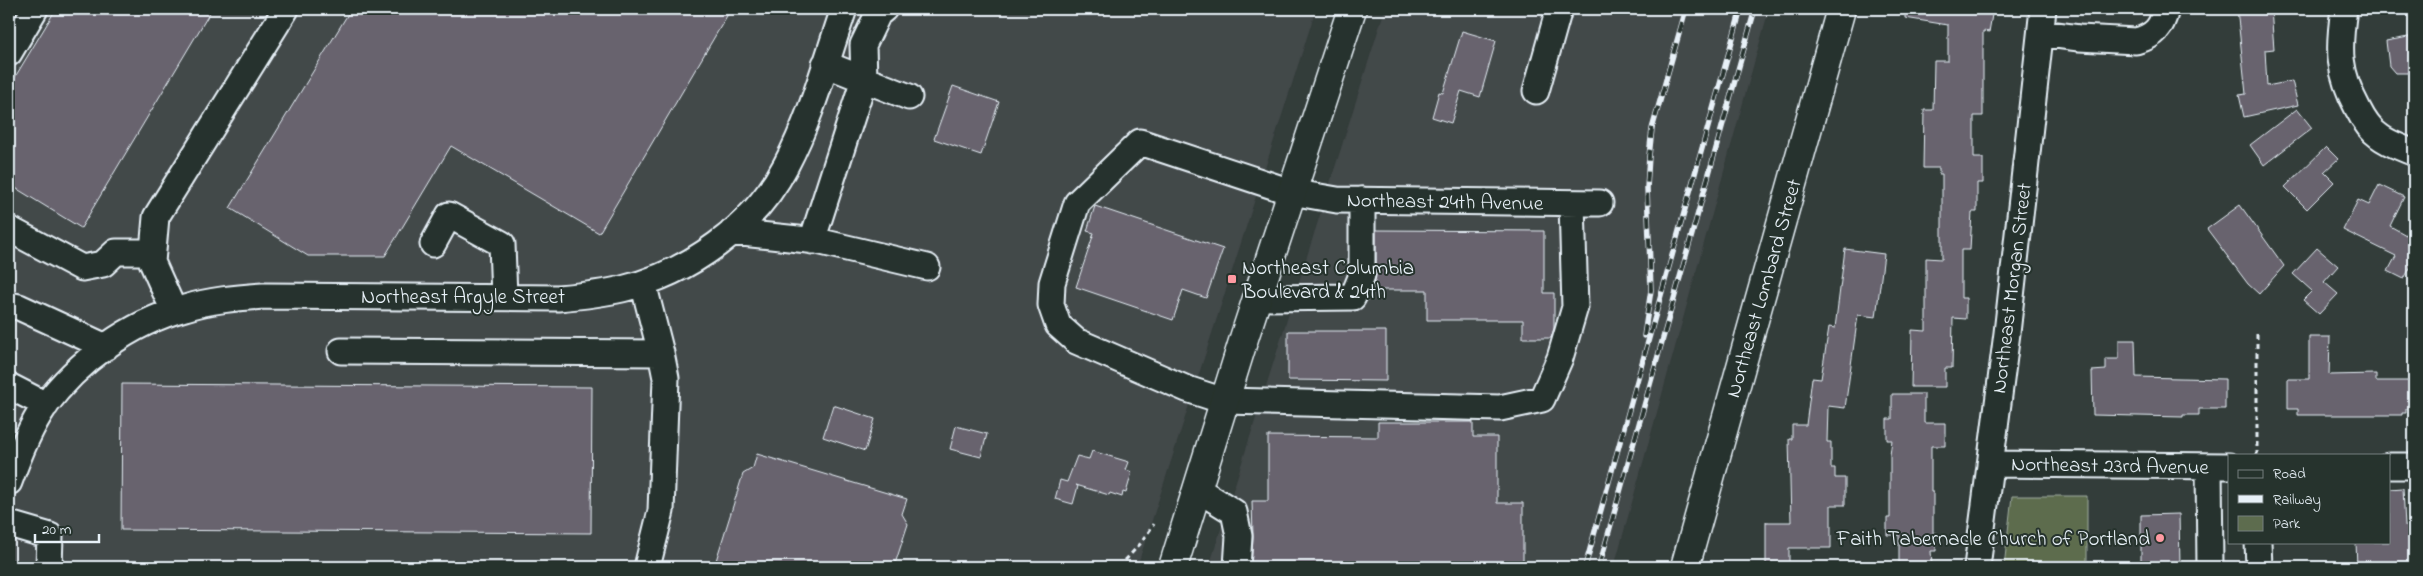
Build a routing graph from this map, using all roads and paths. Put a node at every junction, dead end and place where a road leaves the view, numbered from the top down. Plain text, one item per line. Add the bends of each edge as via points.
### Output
1 (35, 9) edge
2 (286, 9) edge
3 (844, 9) edge
4 (884, 9) edge
5 (1352, 9) edge
6 (1559, 9) edge
7 (1841, 9) edge
8 (2166, 9) edge
9 (2344, 9) edge
10 (2042, 21) edge
11 (9, 53) edge
12 (825, 64) junction
13 (864, 79) junction
14 (1536, 91) dead end
15 (909, 97) dead end
16 (2414, 153) edge
17 (1291, 192) junction
18 (1362, 200) junction
19 (1572, 203) junction
20 (1600, 203) dead end
21 (9, 229) edge
22 (732, 232) junction
23 (812, 241) junction
24 (432, 244) dead end
25 (153, 252) junction
26 (927, 267) dead end
27 (642, 283) junction
28 (504, 297) junction
29 (1258, 298) junction
30 (9, 305) edge
31 (174, 311) junction
32 (2257, 334) dead end
33 (106, 347) junction
34 (341, 351) dead end
35 (661, 353) junction
36 (9, 386) edge
37 (1224, 401) junction
38 (46, 405) junction
39 (2257, 454) edge
40 (1990, 464) junction
41 (2219, 466) edge
42 (2390, 466) edge
43 (2414, 466) edge
44 (9, 482) edge
45 (1197, 489) junction
46 (9, 524) edge
47 (1154, 524) dead end
48 (2258, 544) edge
49 (49, 567) edge
50 (647, 567) edge
51 (1119, 567) edge
52 (1173, 567) edge
53 (1236, 567) edge
54 (1685, 567) edge
55 (1977, 567) edge
56 (2210, 567) edge
57 (2259, 567) edge

1 - 11 street
2 - 25 street via 156,217
3 - 12 street, Northeast Argyle Street
4 - 13 street via 878,14 863,45
5 - 17 main road
6 - 14 street
7 - 54 main road, Northeast Lombard Street
8 - 10 street via 2158,30 2136,41 2080,38
9 - 16 street via 2340,43 2342,72 2351,96 2364,120 2379,136
10 - 40 street, Northeast Morgan Street
12 - 13 street
12 - 22 street, Northeast Argyle Street via 805,124 786,166 765,197
13 - 15 street
13 - 23 street
17 - 18 street, Northeast 24th Avenue via 1337,200
17 - 29 main road
17 - 37 street, Northeast 24th Avenue via 1140,142 1078,203 1054,274 1051,305 1058,325 1076,341
18 - 19 street, Northeast 24th Avenue
18 - 29 street via 1362,275 1353,297
19 - 20 street, Northeast 24th Avenue
19 - 37 street via 1576,307 1560,358 1542,399 1500,408
21 - 25 street via 82,268 103,264 116,252
22 - 23 street
22 - 27 street, Northeast Argyle Street via 719,244 687,263
23 - 26 street
24 - 28 street via 449,215 502,244
25 - 31 street via 152,262
27 - 28 street, Northeast Argyle Street via 592,295
27 - 35 street
28 - 31 street, Northeast Argyle Street via 263,296 213,301
29 - 37 main road
30 - 33 street
31 - 33 street, Northeast Argyle Street via 121,336
32 - 39 path
33 - 38 street, Northeast Argyle Street via 68,379
34 - 35 street
35 - 50 street via 666,378 661,511
36 - 38 street
37 - 45 main road
38 - 44 street, Northeast Argyle Street via 30,432
40 - 41 street, Northeast 23rd Avenue
40 - 55 street, Northeast Morgan Street
41 - 56 street
42 - 43 street
45 - 52 main road
45 - 53 street via 1234,512 1239,536
46 - 49 street via 50,536
47 - 51 path
48 - 57 street

